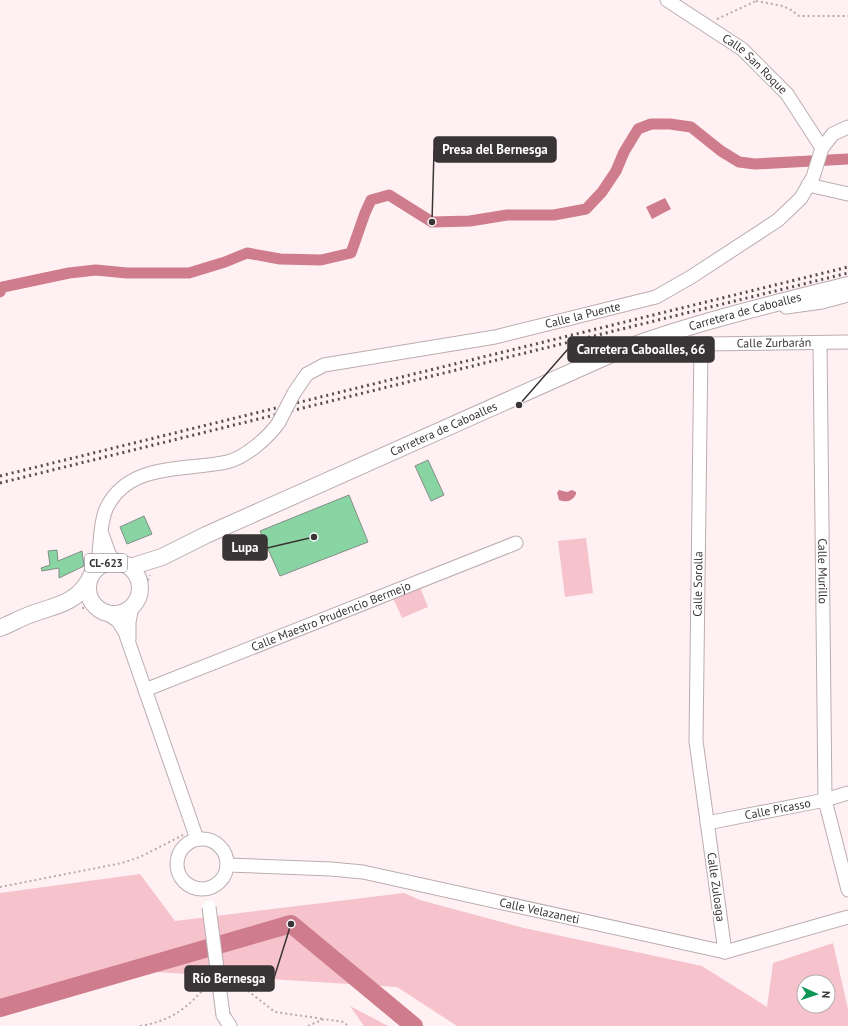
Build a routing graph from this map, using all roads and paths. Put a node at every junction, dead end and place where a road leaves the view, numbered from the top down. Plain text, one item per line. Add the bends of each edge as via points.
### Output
1 (667, 0) edge
2 (756, 1) edge
3 (848, 16) edge
4 (705, 25) junction
5 (848, 127) edge
6 (821, 151) junction
7 (808, 185) junction
8 (848, 194) edge
9 (848, 285) edge
10 (848, 295) edge
11 (738, 313) junction
12 (848, 342) edge
13 (820, 343) junction
14 (701, 344) joint
15 (101, 530) junction
16 (516, 543) dead end
17 (130, 570) junction
18 (91, 585) junction
19 (131, 611) junction
20 (112, 617) junction
21 (0, 628) edge
22 (129, 642) junction
23 (145, 690) junction
24 (848, 793) edge
25 (825, 800) junction
26 (189, 817) junction
27 (708, 823) junction
28 (197, 839) junction
29 (227, 865) junction
30 (0, 887) edge
31 (206, 889) junction
32 (848, 890) edge
33 (848, 917) edge
34 (725, 952) junction
35 (224, 1022) edge
36 (308, 1026) edge
37 (348, 1026) edge

1 - 4 street, Calle San Roque
2 - 3 path via 783,6 799,16
2 - 4 path
4 - 6 street, Calle San Roque via 742,48 787,94
5 - 6 street via 832,134
6 - 7 street, Calle la Puente
7 - 8 street
7 - 15 street, Calle la Puente, bridge via 801,198 778,220 656,297 495,337 324,365 307,374 272,433 246,453 228,462 169,469 136,478 120,489 106,510
9 - 11 main road, Carretera de Caboalles / CL-623
10 - 11 street via 822,302
11 - 17 main road, Carretera de Caboalles / CL-623 via 623,349
12 - 13 street, Calle Zurbarán
13 - 14 street, Calle Zurbarán
13 - 25 street, Calle Murillo
14 - 27 street, Calle Sorolla via 696,741
15 - 17 street via 106,547
15 - 18 street, Calle la Puente
16 - 23 street, Calle Maestro Prudencio Bermejo
17 - 17 path via 134,563 125,558
17 - 18 main road, CL-623 via 105,563
17 - 18 path via 105,558
17 - 19 main road via 136,602
17 - 19 path via 146,591 144,602 138,610
18 - 18 path via 89,570 85,579
18 - 20 main road via 97,609
18 - 20 path via 90,608 98,615 108,619
18 - 21 main road, CL-623 via 66,603
19 - 20 path
19 - 20 main road
19 - 22 street
20 - 22 street via 125,632
22 - 23 street
23 - 26 street
24 - 25 street, Calle Picasso
25 - 27 street, Calle Picasso
25 - 32 street, Calle Murillo
26 - 28 street
26 - 30 path via 182,820 183,836 140,857 122,863
27 - 34 street, Calle Zuloaga
28 - 29 street via 212,841 218,845 223,850
28 - 31 street via 183,847 177,861 177,869 184,883 191,887
29 - 31 street via 221,880
29 - 34 street, Calle Velazaneti via 363,872
31 - 35 street, bridge
33 - 34 street, Calle Velazaneti
36 - 37 path via 324,1019 344,1022

